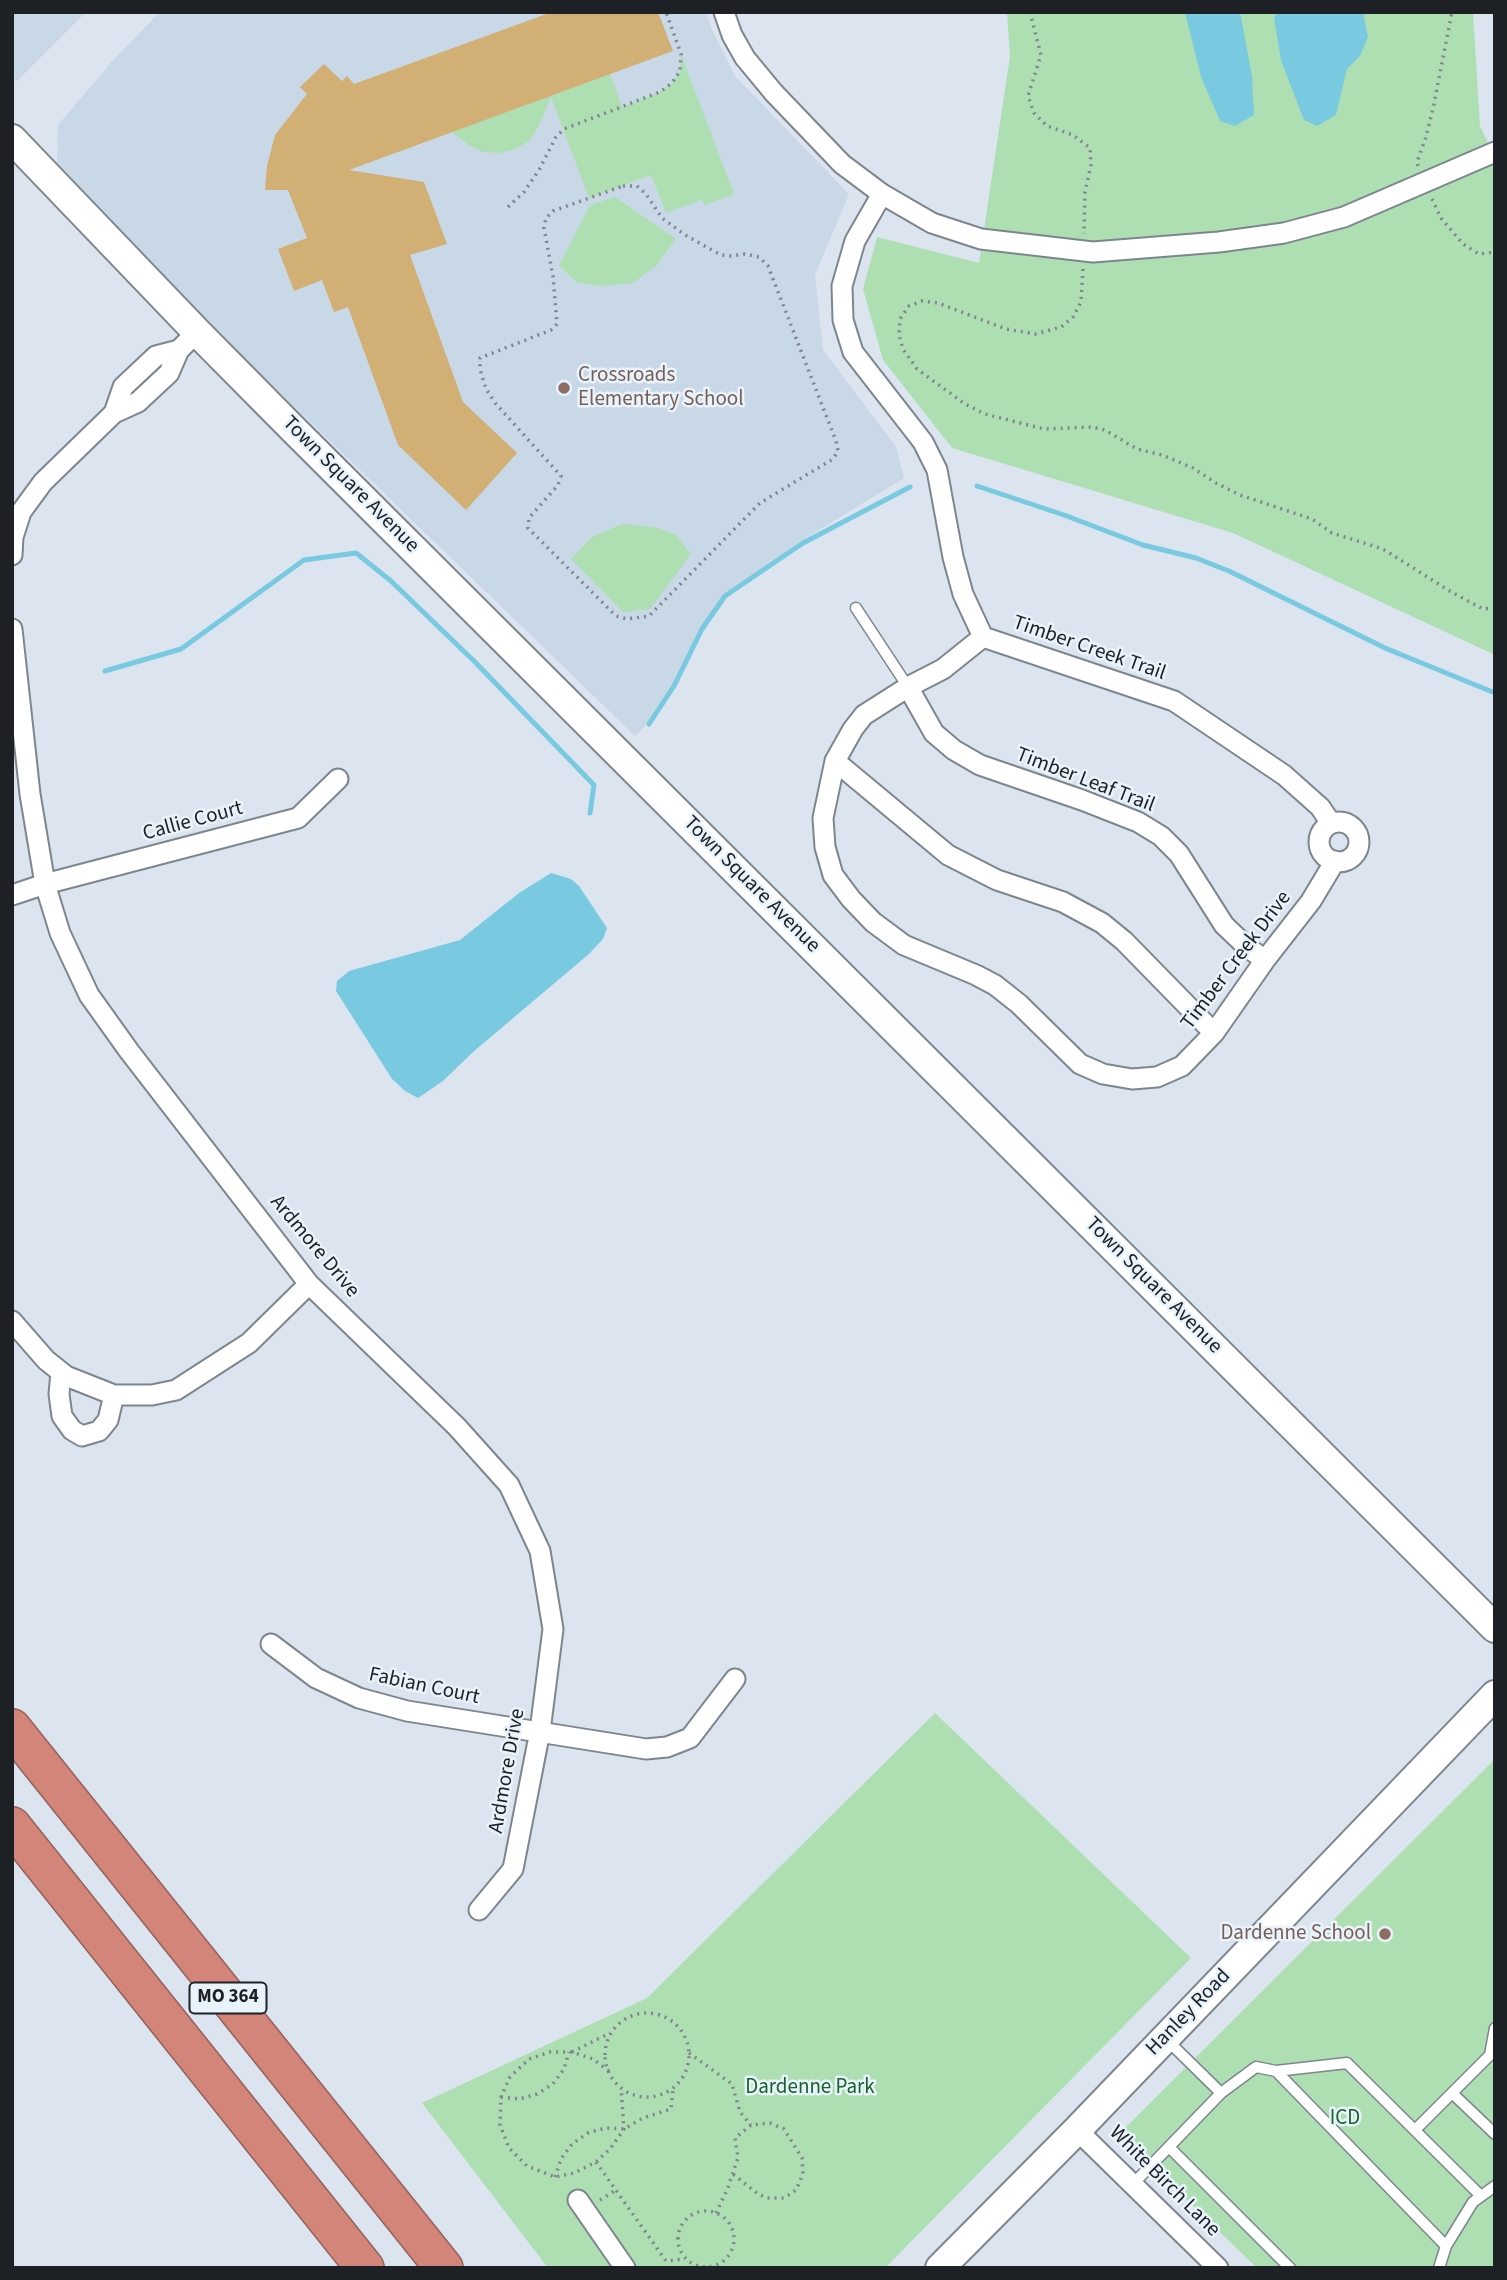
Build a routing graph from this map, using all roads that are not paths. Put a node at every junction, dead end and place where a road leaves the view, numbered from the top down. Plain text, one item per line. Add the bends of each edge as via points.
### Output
1 (724, 12) edge
2 (16, 150) edge
3 (1495, 152) edge
4 (882, 194) junction
5 (188, 341) junction
6 (17, 509) edge
7 (12, 555) edge
8 (856, 608) dead end
9 (12, 629) edge
10 (984, 637) junction
11 (908, 687) junction
12 (835, 761) junction
13 (338, 779) dead end
14 (1331, 824) junction
15 (1335, 861) junction
16 (45, 884) junction
17 (12, 895) edge
18 (1265, 960) junction
19 (1214, 1033) junction
20 (309, 1284) junction
21 (12, 1321) edge
22 (61, 1372) junction
23 (114, 1395) junction
24 (1495, 1628) edge
25 (271, 1644) dead end
26 (735, 1679) dead end
27 (1495, 1695) edge
28 (12, 1728) edge
29 (540, 1731) junction
30 (12, 1826) edge
31 (479, 1910) dead end
32 (1495, 2028) edge
33 (1165, 2038) junction
34 (1276, 2071) junction
35 (1221, 2093) junction
36 (1452, 2093) junction
37 (1077, 2130) junction
38 (1415, 2130) junction
39 (1495, 2134) edge
40 (1169, 2147) junction
41 (1133, 2184) junction
42 (1495, 2186) edge
43 (1481, 2196) junction
44 (578, 2200) dead end
45 (1446, 2246) junction
46 (1442, 2266) edge
47 (365, 2268) edge
48 (444, 2268) edge
49 (625, 2268) edge
50 (940, 2268) edge
51 (1218, 2268) edge
52 (1290, 2268) edge

1 - 4 street via 746,58 774,93 842,164
2 - 5 main road, Town Square Avenue
3 - 4 street via 1344,217 1284,233 1219,242 1083,251 981,239 932,223
4 - 10 street, Timber Creek Trail via 855,241 842,286 843,320 853,352 923,442 937,470 963,594
5 - 6 street via 169,373 138,402 114,413
5 - 24 main road, Town Square Avenue
6 - 7 street
8 - 11 lane
9 - 16 street, Ardmore Drive
10 - 11 street, Timber Creek Drive via 943,669
10 - 14 street, Timber Creek Trail via 1174,701 1284,775 1320,807
11 - 12 street, Timber Creek Drive via 864,715
11 - 18 street, Timber Leaf Trail via 934,733 954,750 980,765 1138,822 1161,836 1180,854 1224,925
12 - 19 street via 948,855 1102,923
12 - 19 street, Timber Creek Drive via 822,818 833,875 873,922 904,945 995,985 1080,1064 1103,1074 1157,1077 1182,1066
13 - 16 street, Callie Court via 298,818
14 - 15 street via 1321,832 1320,846 1326,857
14 - 15 street, Timber Creek Trail via 1350,825 1359,841 1351,858
15 - 18 street, Timber Creek Drive
16 - 17 street, Callie Court
16 - 20 street, Ardmore Drive via 60,933 89,995
18 - 19 street, Timber Creek Drive
20 - 23 street via 249,1343 176,1390
20 - 29 street, Ardmore Drive via 457,1427 509,1485 540,1551 553,1629
21 - 22 street
22 - 23 street
22 - 23 street via 62,1416 82,1436 99,1431 108,1420
25 - 29 street, Fabian Court via 316,1678 359,1698 407,1712
26 - 29 street, Fabian Court via 690,1738 667,1747 646,1749
27 - 33 main road, Hanley Road
28 - 48 highway, MO 364
29 - 31 street, Ardmore Drive via 513,1869
30 - 47 highway, MO 364
32 - 36 lane via 1490,2055
33 - 35 lane
33 - 37 main road, Hanley Road
34 - 35 lane via 1256,2067
34 - 38 lane via 1347,2063
34 - 45 lane
35 - 40 lane
36 - 38 lane
36 - 39 lane
37 - 41 street, White Birch Lane
37 - 50 main road, Hanley Road
38 - 43 lane
40 - 41 lane
40 - 52 lane
41 - 51 street, White Birch Lane
42 - 43 lane
43 - 45 lane
44 - 49 street
45 - 46 lane

